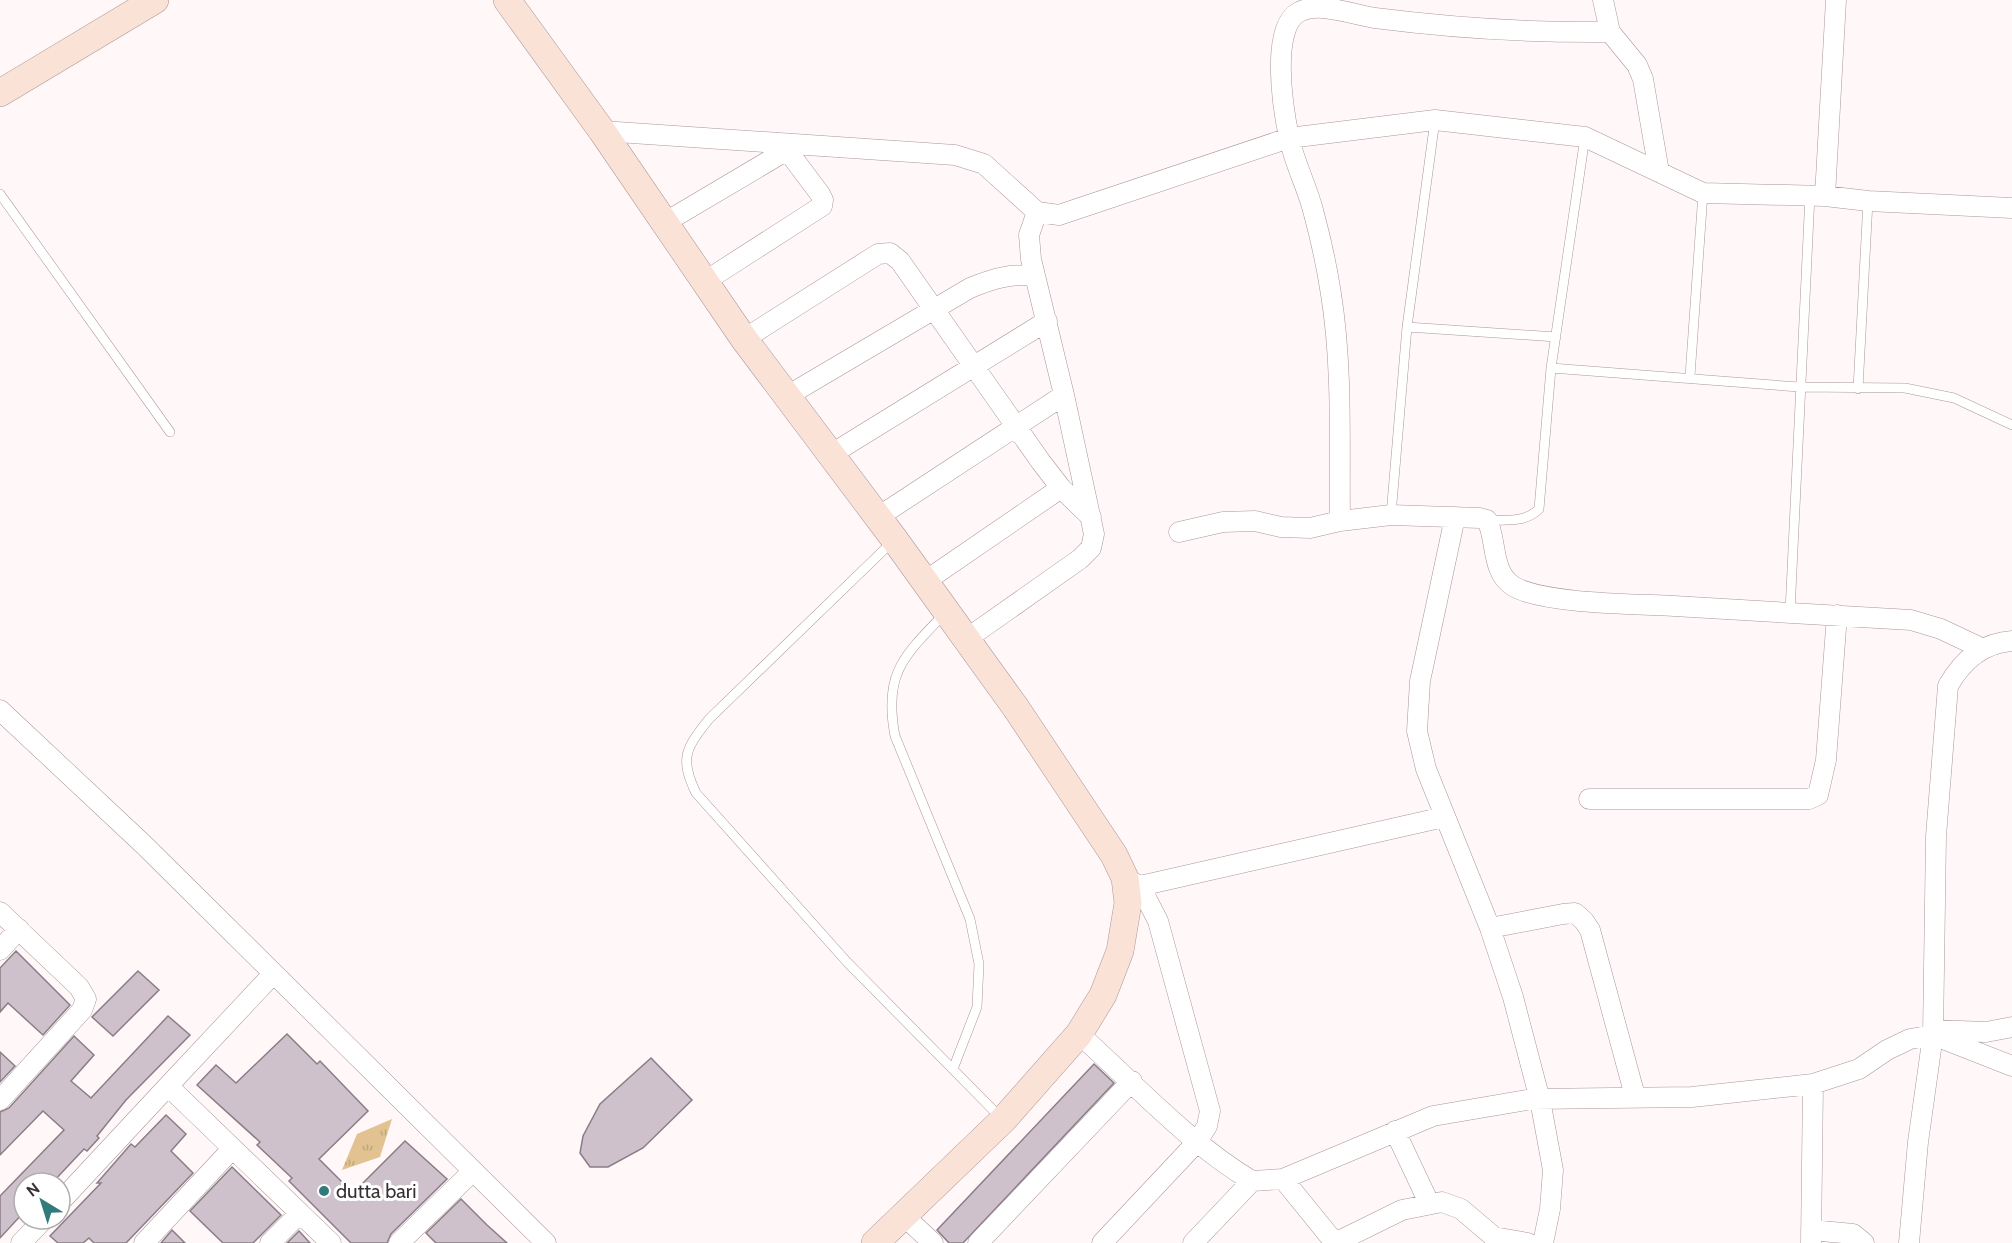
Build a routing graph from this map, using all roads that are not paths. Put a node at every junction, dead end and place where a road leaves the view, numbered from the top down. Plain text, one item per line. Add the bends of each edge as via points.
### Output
1 (155, 0) edge
2 (507, 0) edge
3 (1603, 0) edge
4 (1836, 0) edge
5 (1610, 32) junction
6 (0, 93) edge
7 (1435, 120) junction
8 (602, 131) junction
9 (1585, 136) junction
10 (1289, 138) junction
11 (791, 148) junction
12 (1659, 172) junction
13 (1703, 193) junction
14 (0, 194) edge
15 (1817, 196) junction
16 (1868, 201) junction
17 (2012, 208) edge
18 (1037, 212) junction
19 (664, 223) junction
20 (1035, 276) junction
21 (704, 282) junction
22 (931, 309) junction
23 (1047, 321) junction
24 (1407, 327) junction
25 (1556, 337) junction
26 (744, 339) junction
27 (973, 367) junction
28 (1551, 368) junction
29 (1690, 376) junction
30 (1799, 387) junction
31 (1858, 389) junction
32 (1064, 395) junction
33 (787, 396) junction
34 (2012, 425) edge
35 (1014, 426) junction
36 (170, 432) dead end
37 (830, 455) junction
38 (1061, 488) junction
39 (1391, 515) junction
40 (878, 517) junction
41 (1091, 517) junction
42 (1455, 517) junction
43 (1487, 520) junction
44 (1340, 521) junction
45 (1179, 532) dead end
46 (895, 540) junction
47 (924, 582) junction
48 (1790, 612) junction
49 (945, 613) junction
50 (1837, 615) junction
51 (965, 640) junction
52 (2012, 641) edge
53 (1981, 648) junction
54 (0, 710) edge
55 (1589, 799) dead end
56 (1444, 818) junction
57 (1132, 882) junction
58 (0, 912) edge
59 (1490, 928) junction
60 (19, 929) junction
61 (0, 950) edge
62 (273, 974) junction
63 (2012, 1027) edge
64 (1933, 1033) junction
65 (1079, 1034) junction
66 (2012, 1066) edge
67 (953, 1069) junction
68 (1132, 1081) junction
69 (1813, 1084) junction
70 (168, 1086) junction
71 (1635, 1096) junction
72 (0, 1100) edge
73 (1540, 1100) junction
74 (1003, 1120) junction
75 (1395, 1131) junction
76 (1197, 1142) junction
77 (232, 1149) junction
78 (473, 1171) junction
79 (1283, 1179) junction
80 (1252, 1181) junction
81 (72, 1189) edge
82 (1429, 1203) junction
83 (300, 1212) junction
84 (904, 1216) junction
85 (32, 1231) edge
86 (1811, 1237) edge
87 (21, 1243) edge
88 (144, 1243) edge
89 (270, 1243) edge
90 (331, 1243) edge
91 (399, 1243) edge
92 (546, 1243) edge
93 (875, 1243) edge
94 (933, 1243) edge
95 (978, 1243) edge
96 (1102, 1243) edge
97 (1193, 1243) edge
98 (1335, 1243) edge
99 (1528, 1243) edge
100 (1543, 1243) edge
101 (1864, 1243) edge
102 (1909, 1243) edge

1 - 6 street
2 - 8 street
3 - 5 street
4 - 15 street
5 - 10 street via 1526,33 1432,25 1320,8 1300,11 1282,36
5 - 12 street via 1637,65 1643,79
7 - 9 street
7 - 10 street
7 - 24 lane
8 - 11 street
8 - 19 street
9 - 12 street
9 - 25 lane
10 - 18 street via 1059,215
10 - 44 street via 1314,214 1331,294 1338,358
11 - 18 street via 955,155 984,164
11 - 19 street
11 - 21 street via 820,194 822,206
12 - 13 street
13 - 15 street
13 - 29 lane
14 - 36 lane
15 - 16 street
15 - 30 lane
16 - 17 street
16 - 31 lane
18 - 20 street via 1029,235
19 - 21 street
20 - 22 street via 994,278
20 - 23 street
21 - 26 street
22 - 26 street via 900,261 890,253 878,254
22 - 27 street
22 - 33 street
23 - 27 street
23 - 32 street
24 - 25 lane
24 - 39 lane
25 - 28 lane
26 - 33 street
27 - 35 street
27 - 37 street
28 - 29 lane
28 - 43 lane via 1539,509 1521,519
29 - 30 lane
30 - 31 lane
30 - 48 lane
31 - 34 lane via 1905,388 1954,398
32 - 35 street
32 - 41 street
33 - 37 street
35 - 38 street
35 - 40 street
37 - 40 street
38 - 41 street
38 - 47 street
39 - 42 street
39 - 44 street
40 - 46 street
41 - 51 street via 1094,534 1090,548 1080,559
42 - 43 street
42 - 56 street via 1420,681 1417,731
43 - 48 street via 1495,561 1511,585 1536,596
44 - 45 street via 1310,528 1281,527 1255,520 1223,522
46 - 47 street
46 - 67 lane via 709,719 692,740 685,757 687,775 696,793 794,906
47 - 49 street
48 - 50 street
49 - 51 street
49 - 67 lane via 911,648 896,676 890,707 895,736 969,919 979,964 977,1007
50 - 53 street via 1911,620
50 - 55 street via 1826,760 1818,795 1809,799
51 - 57 street
52 - 53 street
53 - 64 street via 1959,666 1948,686 1936,836
54 - 62 street via 143,844
56 - 57 street
56 - 59 street
57 - 65 street via 1120,951 1103,995
57 - 76 street via 1158,921 1210,1111 1207,1126
58 - 60 street
59 - 71 street via 1575,913 1584,921 1590,930
59 - 73 street
60 - 61 street
60 - 72 street via 79,987 86,999 82,1010
62 - 70 street
62 - 78 street
63 - 64 street via 1986,1032
64 - 66 street
64 - 69 street via 1887,1050 1859,1069
64 - 102 street
65 - 68 street
65 - 74 street
67 - 74 lane
68 - 76 street
68 - 95 street
69 - 71 street via 1692,1097
69 - 86 street
70 - 77 street
70 - 81 street
71 - 73 street
73 - 75 street via 1443,1114
73 - 100 street via 1553,1170
74 - 84 street
75 - 79 street
75 - 82 street
76 - 80 street
76 - 96 street
77 - 83 street
77 - 88 street
78 - 91 street
78 - 92 street
79 - 80 street
79 - 98 street
80 - 97 street
82 - 98 street via 1402,1210
82 - 99 street via 1442,1202 1461,1209 1494,1237
83 - 89 street
83 - 90 street
84 - 93 street
84 - 94 street
85 - 87 street
86 - 101 street via 1853,1234

